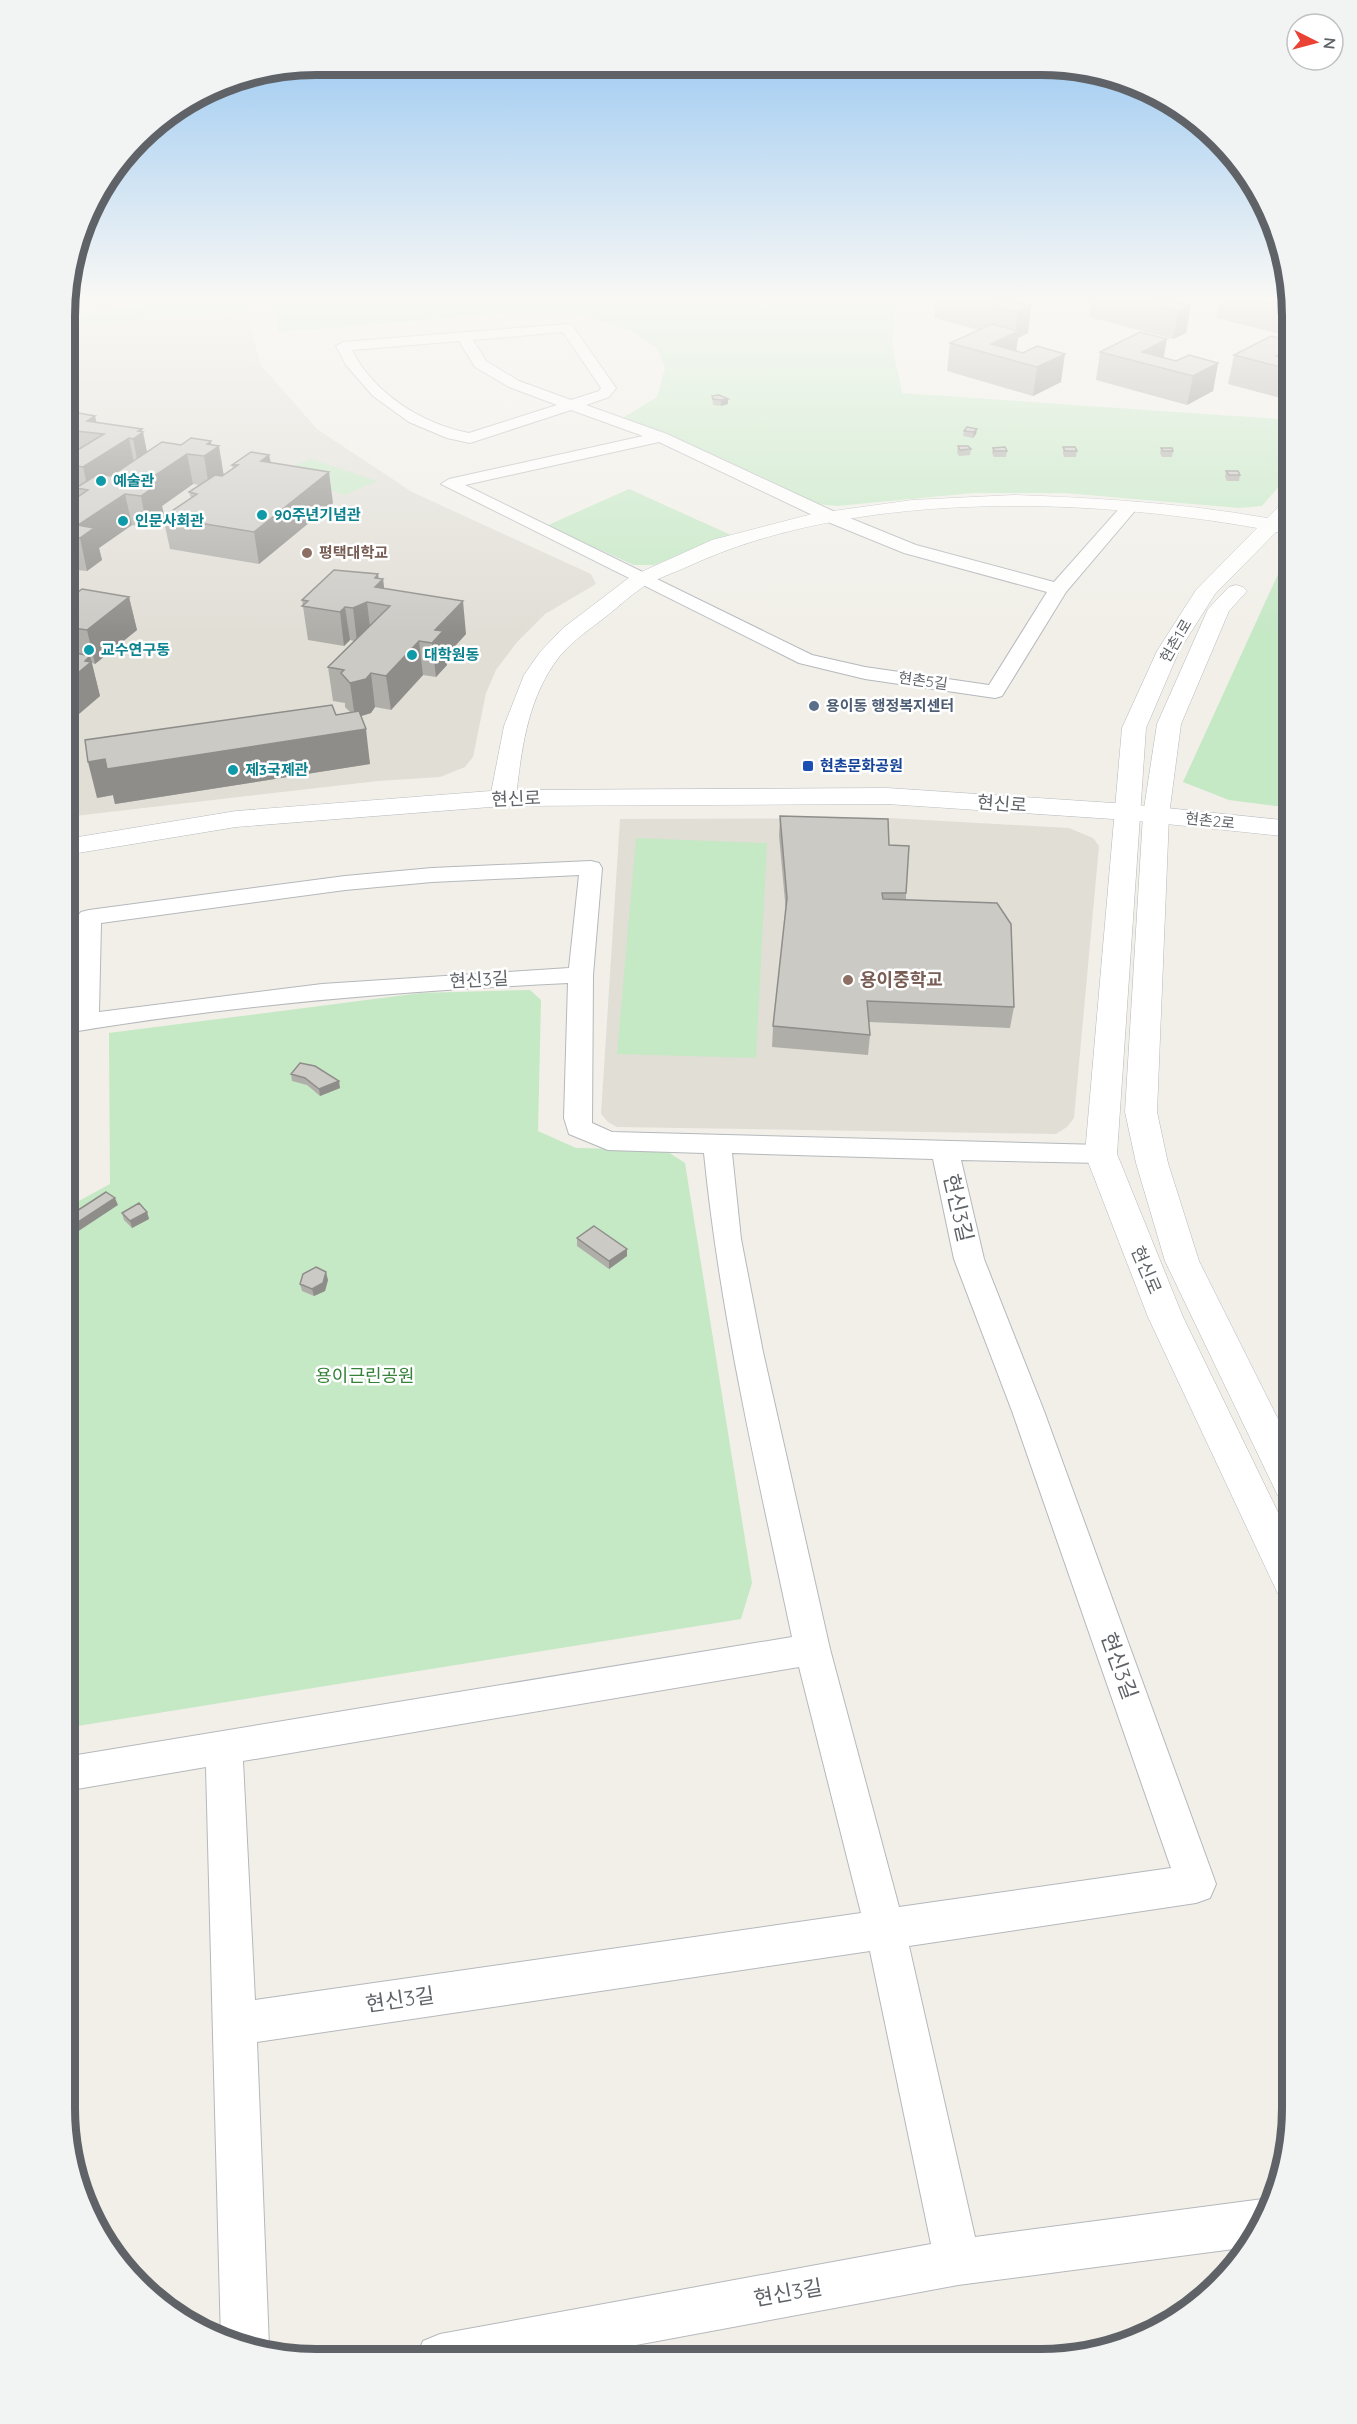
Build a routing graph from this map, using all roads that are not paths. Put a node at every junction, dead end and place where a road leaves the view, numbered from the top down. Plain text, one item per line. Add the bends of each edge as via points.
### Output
1 (402, 409) edge
2 (560, 409) edge
3 (579, 409) edge
4 (661, 438) junction
5 (1131, 506) junction
6 (829, 516) junction
7 (1282, 527) edge
8 (1282, 533) edge
9 (641, 577) junction
10 (1058, 589) junction
11 (503, 798) junction
12 (1142, 813) junction
13 (1282, 828) edge
14 (75, 846) edge
15 (581, 975) junction
16 (76, 1023) edge
17 (717, 1145) junction
18 (945, 1150) junction
19 (1101, 1154) junction
20 (1282, 1465) edge
21 (1282, 1561) edge
22 (813, 1649) junction
23 (224, 1748) junction
24 (75, 1772) edge
25 (885, 1929) junction
26 (235, 2024) junction
27 (1252, 2223) edge
28 (958, 2262) junction
29 (245, 2338) edge
30 (489, 2349) edge

1 - 2 street via 451,436 470,438
3 - 4 street
4 - 6 street
4 - 9 street, 현촌5길 via 449,484
5 - 6 street via 1042,500 972,502
5 - 7 street
5 - 10 street, 현촌5길
6 - 9 street via 764,530
6 - 10 street via 929,555
8 - 12 street, 현신로 via 1219,609 1169,724
9 - 10 street, 현촌5길 via 806,659 865,673 995,692
9 - 11 street via 589,615 545,660 521,708
11 - 12 street, 현신로 via 887,796
11 - 14 street, 현신로 via 236,819
12 - 13 street, 현촌2로
12 - 19 street, 현신로
12 - 20 street, 현신로 via 1141,1112 1182,1261
15 - 16 street, 현신3길 via 296,993
15 - 16 street, 현신3길 via 591,868 345,882 89,916
15 - 17 street, 현신3길 via 579,1128 608,1141
17 - 18 street, 현신3길
17 - 22 street via 727,1239 748,1352
18 - 19 street, 현신3길
18 - 25 street, 현신3길 via 969,1259 1028,1411 1196,1884
19 - 21 street, 현신로 via 1175,1338
22 - 23 street
22 - 25 street
23 - 24 street
23 - 26 street
25 - 26 street, 현신3길
25 - 28 street
26 - 29 street
27 - 28 street, 현신3길
28 - 30 street, 현신3길

